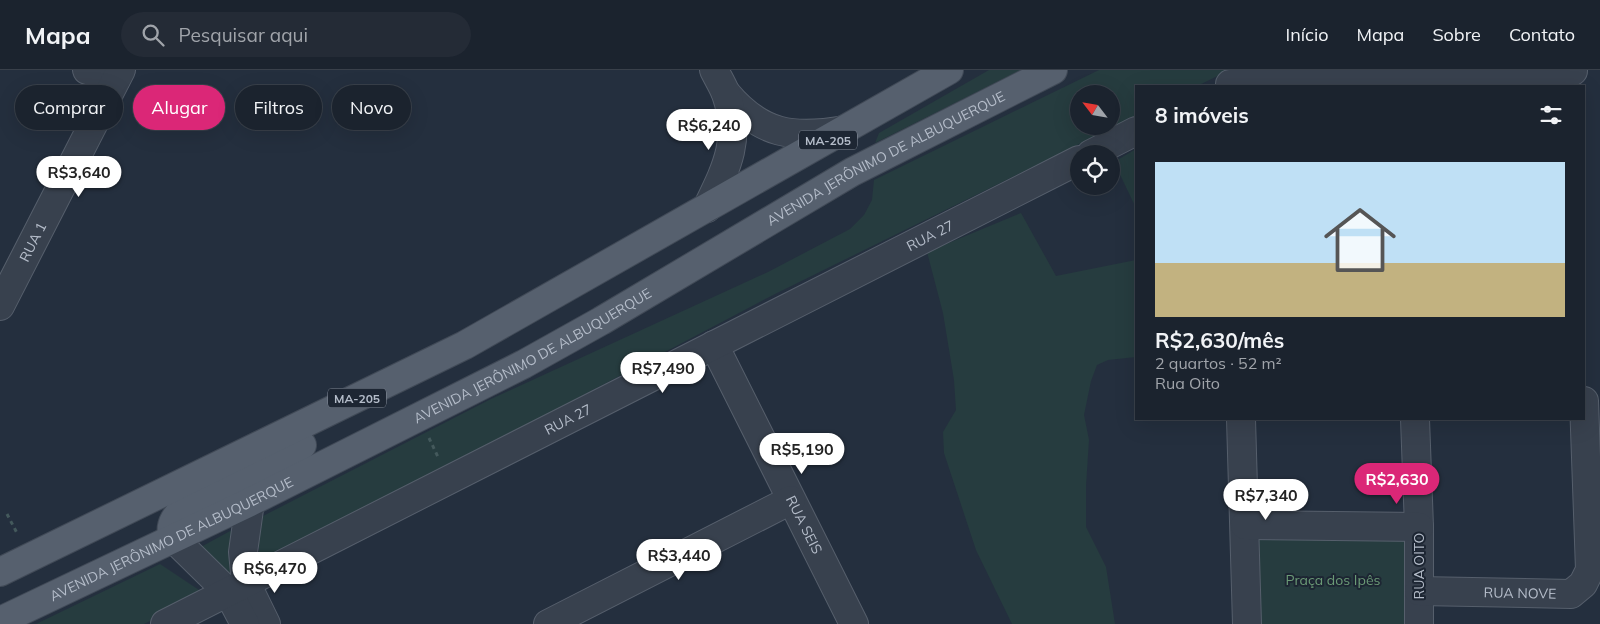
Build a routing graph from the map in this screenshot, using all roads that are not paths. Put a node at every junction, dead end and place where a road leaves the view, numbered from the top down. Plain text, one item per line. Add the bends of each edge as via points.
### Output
1 (87, 70) edge
2 (949, 70) edge
3 (1053, 70) edge
4 (1257, 70) edge
5 (118, 75) edge
6 (1573, 76) edge
7 (1400, 80) edge
8 (720, 82) edge
9 (1229, 85) edge
10 (845, 130) junction
11 (1135, 132) edge
12 (1109, 145) edge
13 (1070, 165) edge
14 (707, 208) junction
15 (0, 306) edge
16 (714, 345) junction
17 (465, 346) junction
18 (1241, 420) edge
19 (1415, 420) edge
20 (1585, 420) edge
21 (791, 500) junction
22 (250, 502) junction
23 (1245, 525) junction
24 (1419, 527) junction
25 (173, 538) junction
26 (0, 572) edge
27 (1592, 585) edge
28 (237, 588) junction
29 (1420, 591) junction
30 (0, 621) edge
31 (165, 624) edge
32 (245, 624) edge
33 (266, 624) edge
34 (548, 624) edge
35 (854, 624) edge
36 (1247, 624) edge
37 (1419, 624) edge

1 - 5 street
2 - 10 main road, MA-205
3 - 22 main road, AVENIDA JERÔNIMO DE ALBUQUERQUE / MA-205 via 852,172 524,364
4 - 9 street
5 - 15 street, RUA 1
6 - 7 street
7 - 9 street
8 - 10 street via 740,109 770,128 808,134
8 - 14 street via 732,115 731,151
10 - 14 main road, MA-205
11 - 12 street
13 - 16 street, RUA 27
14 - 17 main road, MA-205
16 - 21 street, RUA SEIS
16 - 28 street, RUA 27
17 - 25 main road via 409,389 188,505 172,524
17 - 26 main road, MA-205
18 - 23 street
19 - 24 street, RUA OITO
20 - 27 street, RUA NOVE
21 - 34 street
21 - 35 street, RUA SEIS
22 - 25 main road, AVENIDA JERÔNIMO DE ALBUQUERQUE / MA-205
22 - 28 street
23 - 24 street
23 - 36 street
24 - 29 street, RUA OITO
25 - 28 street
25 - 30 main road, AVENIDA JERÔNIMO DE ALBUQUERQUE / MA-205
27 - 29 street, RUA NOVE via 1571,594
28 - 31 street, RUA 27
28 - 32 street
28 - 33 street
29 - 37 street, RUA OITO

